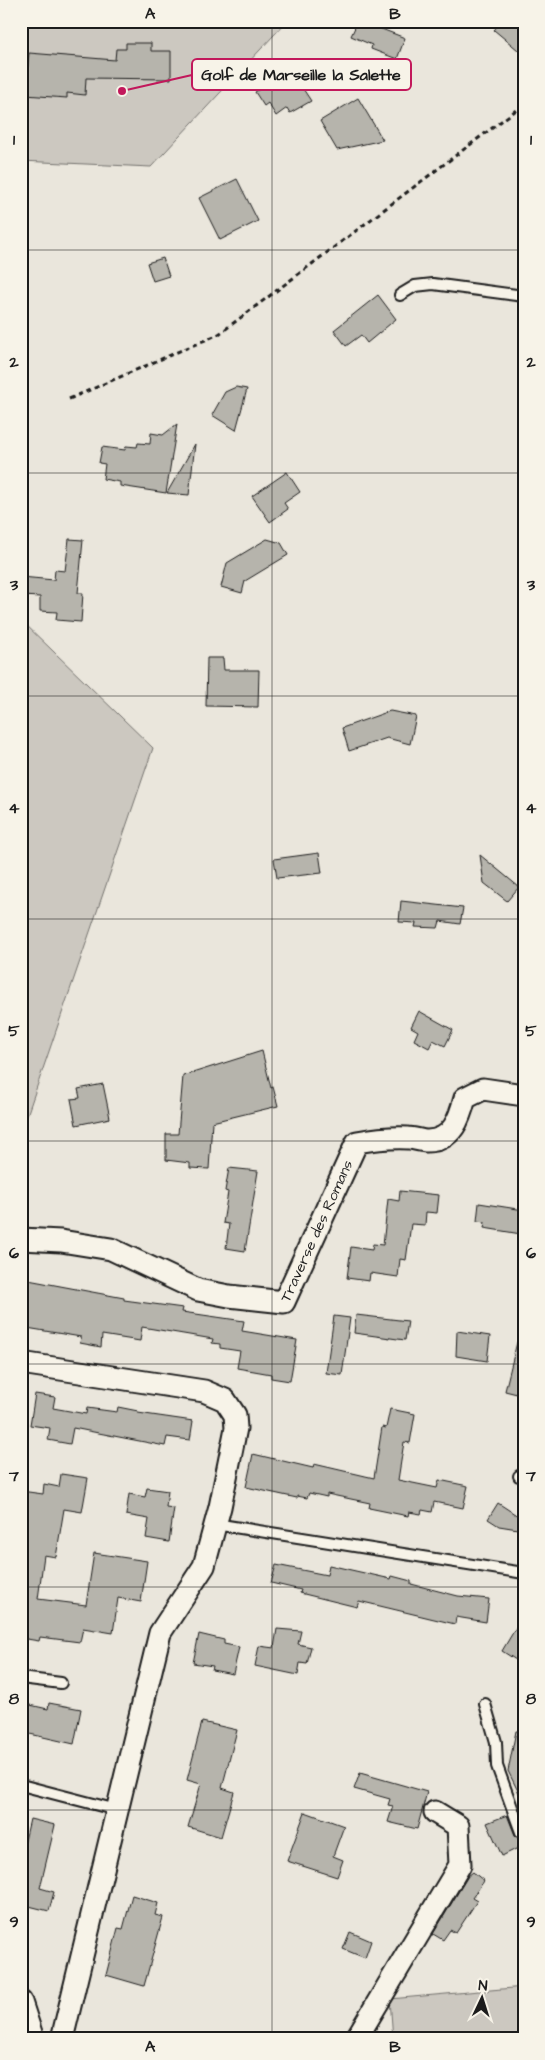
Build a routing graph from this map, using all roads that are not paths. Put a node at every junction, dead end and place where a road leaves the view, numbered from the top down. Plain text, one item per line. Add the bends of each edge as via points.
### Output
1 (400, 295) dead end
2 (524, 296) edge
3 (524, 1095) edge
4 (21, 1239) edge
5 (22, 1364) edge
6 (216, 1524) junction
7 (524, 1573) edge
8 (21, 1678) edge
9 (61, 1683) dead end
10 (484, 1704) dead end
11 (21, 1785) edge
12 (117, 1810) junction
13 (435, 1812) dead end
14 (524, 1835) edge
15 (21, 2002) edge
16 (31, 2038) edge
17 (62, 2039) edge
18 (356, 2039) edge

1 - 2 lane via 415,286 433,284
3 - 4 street, Traverse des Romans via 483,1089 465,1098 458,1122 446,1135 429,1141 380,1138 357,1142 284,1302 198,1290 111,1249
5 - 6 street via 204,1392 225,1400 235,1415 236,1428
6 - 7 lane
6 - 12 street via 204,1566 160,1633
8 - 9 lane
10 - 14 lane via 496,1742 497,1766
11 - 12 lane
12 - 17 street
13 - 18 street via 458,1826 460,1866
15 - 16 street

